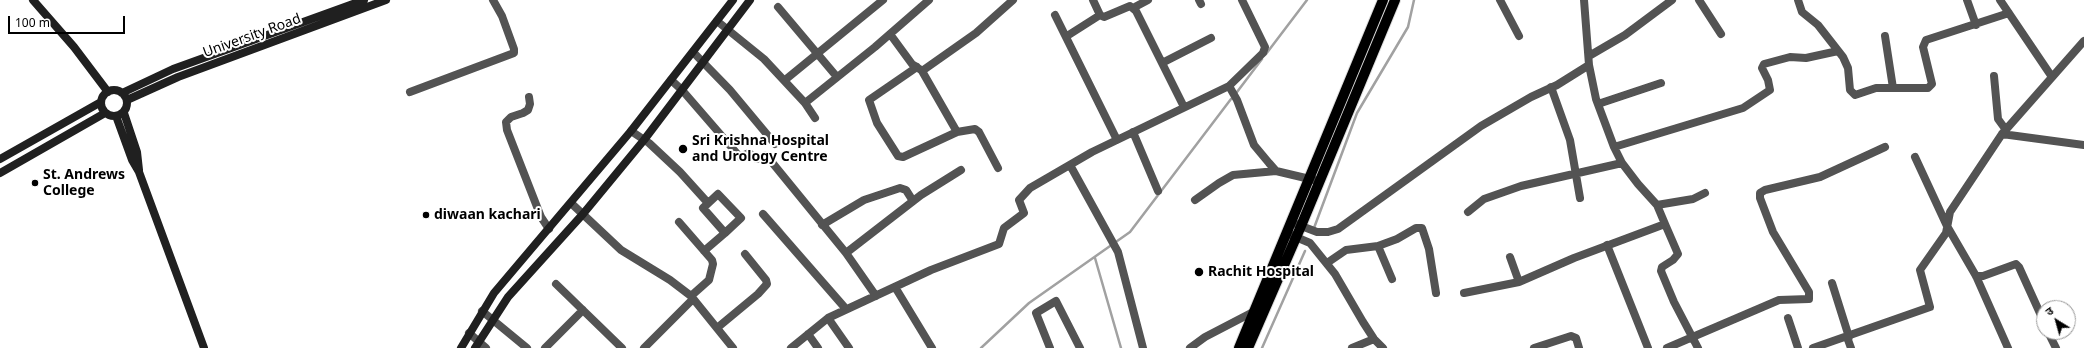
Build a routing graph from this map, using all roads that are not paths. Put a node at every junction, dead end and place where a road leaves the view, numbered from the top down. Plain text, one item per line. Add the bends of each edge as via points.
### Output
1 (33, 0) edge
2 (364, 0) edge
3 (386, 0) edge
4 (493, 0) edge
5 (732, 0) edge
6 (750, 0) edge
7 (883, 0) edge
8 (929, 0) edge
9 (1013, 0) edge
10 (1092, 0) edge
11 (1148, 0) edge
12 (1242, 0) edge
13 (1383, 0) edge
14 (1395, 0) edge
15 (1500, 0) edge
16 (1584, 0) edge
17 (1672, 0) edge
18 (1699, 0) edge
19 (1798, 0) edge
20 (1967, 0) edge
21 (2000, 0) edge
22 (778, 7) dead end
23 (1133, 8) junction
24 (2009, 13) junction
25 (1055, 15) dead end
26 (1100, 15) junction
27 (717, 21) junction
28 (1976, 25) junction
29 (729, 30) junction
30 (890, 34) junction
31 (1721, 34) dead end
32 (1067, 36) junction
33 (1519, 36) dead end
34 (1884, 36) dead end
35 (1211, 38) dead end
36 (2084, 41) edge
37 (1838, 51) junction
38 (693, 52) junction
39 (817, 54) junction
40 (1589, 56) junction
41 (704, 61) junction
42 (1162, 63) junction
43 (1589, 65) junction
44 (920, 69) junction
45 (1994, 76) dead end
46 (837, 77) junction
47 (2052, 77) junction
48 (671, 80) junction
49 (785, 80) junction
50 (1661, 83) dead end
51 (1229, 86) junction
52 (1552, 87) junction
53 (1893, 88) junction
54 (682, 90) junction
55 (108, 92) junction
56 (410, 92) dead end
57 (122, 93) junction
58 (530, 97) dead end
59 (127, 100) junction
60 (101, 102) junction
61 (804, 103) junction
62 (1598, 104) junction
63 (1184, 107) junction
64 (105, 113) junction
65 (120, 115) junction
66 (815, 118) dead end
67 (632, 131) junction
68 (957, 132) junction
69 (1133, 132) junction
70 (2004, 132) junction
71 (644, 140) junction
72 (1117, 140) junction
73 (775, 144) dead end
74 (2084, 145) edge
75 (1614, 147) junction
76 (1885, 147) dead end
77 (1915, 156) dead end
78 (0, 159) edge
79 (1622, 163) junction
80 (1070, 165) junction
81 (998, 168) dead end
82 (961, 170) dead end
83 (1276, 171) junction
84 (0, 173) edge
85 (1575, 174) junction
86 (1314, 179) junction
87 (1158, 191) dead end
88 (1705, 193) dead end
89 (1580, 198) dead end
90 (1194, 200) dead end
91 (913, 201) junction
92 (708, 203) junction
93 (572, 204) junction
94 (1657, 204) junction
95 (1468, 212) dead end
96 (583, 214) junction
97 (763, 214) dead end
98 (679, 222) dead end
99 (1291, 223) junction
100 (1665, 224) junction
101 (822, 225) junction
102 (1301, 226) junction
103 (1947, 226) junction
104 (550, 229) junction
105 (725, 232) junction
106 (1292, 235) junction
107 (1607, 245) junction
108 (1378, 246) junction
109 (704, 251) junction
110 (846, 253) junction
111 (745, 254) dead end
112 (1510, 257) dead end
113 (1327, 263) junction
114 (1976, 276) junction
115 (1392, 279) dead end
116 (1519, 282) junction
117 (1832, 283) dead end
118 (556, 284) dead end
119 (895, 287) junction
120 (1436, 293) dead end
121 (1464, 293) dead end
122 (876, 296) junction
123 (692, 297) junction
124 (2036, 304) edge
125 (846, 309) junction
126 (583, 310) junction
127 (482, 311) junction
128 (1259, 312) junction
129 (828, 318) junction
130 (1788, 318) dead end
131 (493, 319) junction
132 (717, 328) junction
133 (469, 333) junction
134 (808, 334) junction
135 (1692, 337) junction
136 (1848, 337) junction
137 (1374, 339) junction
138 (477, 345) edge
139 (204, 348) edge
140 (461, 348) edge
141 (486, 348) edge
142 (527, 348) edge
143 (545, 348) edge
144 (622, 348) edge
145 (644, 348) edge
146 (733, 348) edge
147 (791, 348) edge
148 (818, 348) edge
149 (849, 348) edge
150 (932, 348) edge
151 (1050, 348) edge
152 (1080, 348) edge
153 (1142, 348) edge
154 (1190, 348) edge
155 (1239, 348) edge
156 (1248, 348) edge
157 (1352, 348) edge
158 (1383, 348) edge
159 (1534, 348) edge
160 (1579, 348) edge
161 (1648, 348) edge
162 (1667, 348) edge
163 (1698, 348) edge
164 (1798, 348) edge
165 (1813, 348) edge
166 (1851, 348) edge
167 (2008, 348) edge

1 - 55 main road via 74,47
2 - 57 main road, University Road via 173,69
3 - 59 main road, University Road via 178,78
4 - 56 street via 502,16 514,53
5 - 27 main road
6 - 29 main road
7 - 39 street
8 - 30 street
9 - 44 street via 976,33
10 - 26 street
11 - 23 street
12 - 51 street via 1265,47 1263,53
13 - 86 main road
14 - 86 main road
15 - 33 street
16 - 40 street
17 - 40 street via 1625,35
18 - 31 street
19 - 37 street via 1802,12 1818,25
20 - 28 street
21 - 24 street
22 - 39 street
23 - 26 street via 1130,6 1104,17
23 - 42 street
24 - 28 street
24 - 47 street
25 - 32 street
26 - 32 street
27 - 29 street
27 - 38 main road
28 - 53 street via 1926,40 1923,48 1931,86
29 - 41 main road
29 - 49 street
30 - 44 street via 912,64
30 - 46 street
32 - 72 street
34 - 53 street
35 - 42 street
36 - 47 street
37 - 53 street via 1848,68 1852,94 1876,88
37 - 75 street via 1806,58 1790,57 1764,64 1762,68 1770,90 1743,108
38 - 41 street
38 - 48 main road
39 - 46 street
39 - 49 street
40 - 43 street
41 - 54 main road
41 - 73 street
42 - 63 street
43 - 52 street
43 - 62 street
44 - 68 street
44 - 68 street via 870,98 869,102 877,123 900,157
45 - 70 street via 1998,118
46 - 61 street
47 - 70 street
48 - 54 street
48 - 67 main road
49 - 61 street
50 - 62 street
51 - 63 street
51 - 83 street via 1254,145
52 - 85 street via 1570,140
52 - 102 street via 1525,100 1456,142 1338,228 1328,232 1317,232
54 - 71 main road
54 - 101 street via 740,156 749,153 758,159 766,155
55 - 57 main road via 114,90
55 - 60 main road
57 - 59 main road
58 - 104 street via 528,110 511,117 506,122 507,130 541,218
59 - 65 main road via 126,109
60 - 64 main road
60 - 78 main road
61 - 66 street
62 - 75 street
63 - 69 street
64 - 65 main road
64 - 84 main road
65 - 139 main road via 132,160 139,172
67 - 71 street
67 - 93 main road
68 - 81 street via 977,130
69 - 72 street
69 - 87 street
70 - 74 street
70 - 103 street via 1950,212
71 - 92 street via 680,172
71 - 96 main road
72 - 80 street
75 - 79 street
76 - 135 street via 1820,177 1760,192 1773,232 1810,296 1806,300 1779,300
77 - 103 street
79 - 85 street
79 - 94 street
80 - 119 street via 1030,188 1019,200 1024,213 1004,228 999,244
80 - 153 street via 1118,252
82 - 91 street
83 - 86 street
83 - 90 street via 1233,175
85 - 89 street
85 - 95 street via 1521,186 1484,199
86 - 99 main road
86 - 102 main road
88 - 94 street via 1693,199
91 - 101 street via 906,190 900,188 864,200
91 - 110 street
92 - 105 street via 703,208
92 - 105 street via 718,194 741,218
93 - 96 street
93 - 104 main road
94 - 100 street
96 - 123 street via 621,250
96 - 131 main road via 508,297
97 - 125 street
98 - 109 street
99 - 102 street
99 - 106 main road
100 - 107 street
100 - 135 street via 1678,254 1674,260 1662,267 1661,271
101 - 110 street
102 - 106 main road
103 - 114 street
103 - 136 street via 1946,233 1920,270 1930,307
104 - 127 main road via 494,293
105 - 109 street
106 - 113 street via 1310,243
106 - 128 main road
107 - 116 street
107 - 161 street
108 - 113 street via 1346,250
108 - 115 street
108 - 120 street via 1416,228 1422,228 1429,249
109 - 123 street via 713,264 706,283
110 - 122 street
111 - 132 street via 767,284
112 - 116 street
113 - 137 street
114 - 124 street via 1983,276 2016,264 2020,267
114 - 167 street
116 - 121 street
117 - 136 street
118 - 126 street
119 - 122 street
119 - 150 street
122 - 125 street
123 - 132 street
123 - 145 street
125 - 129 street
126 - 143 street
126 - 144 street
127 - 131 street
127 - 133 main road
128 - 154 street via 1205,337
128 - 155 main road
128 - 156 main road
129 - 134 street
129 - 149 street
130 - 164 street
131 - 138 main road
131 - 142 street
132 - 146 street
133 - 138 street
133 - 140 main road
134 - 147 street
134 - 148 street
135 - 162 street
135 - 163 street
136 - 165 street
136 - 166 street
137 - 157 street
137 - 158 street
138 - 141 street
151 - 152 street via 1036,313 1056,300
159 - 160 street via 1571,336 1576,338

